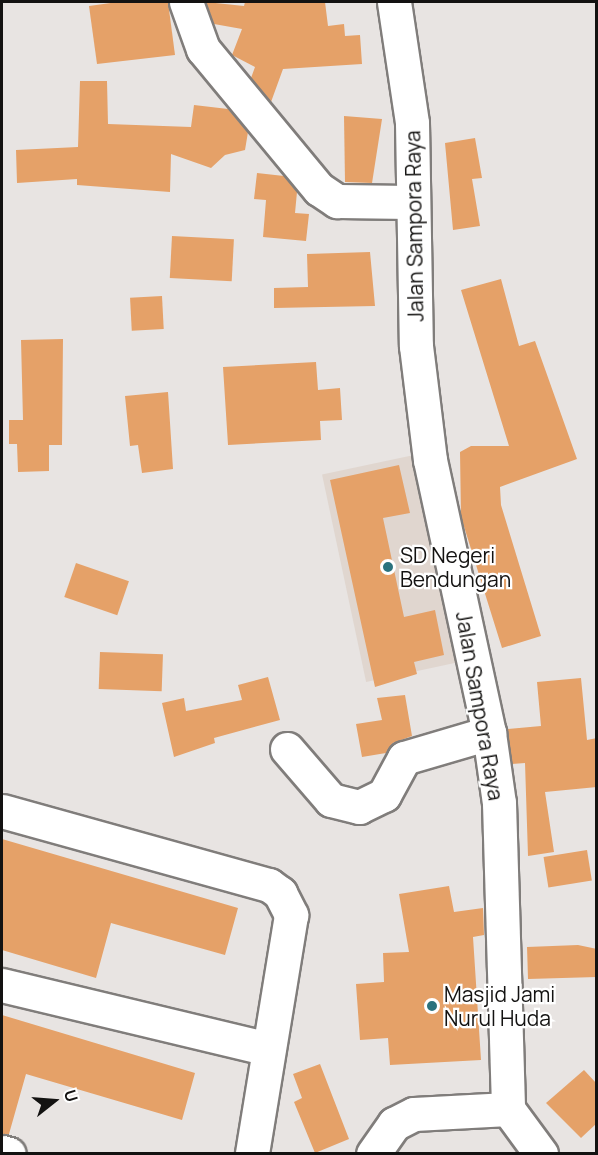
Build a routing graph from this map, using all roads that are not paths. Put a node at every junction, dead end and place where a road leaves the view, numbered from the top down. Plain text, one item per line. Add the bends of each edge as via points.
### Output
1 (186, 2) edge
2 (394, 2) edge
3 (411, 202) junction
4 (489, 733) junction
5 (287, 749) dead end
6 (2, 811) edge
7 (2, 985) edge
8 (268, 1049) junction
9 (508, 1109) junction
10 (2, 1152) edge
11 (9, 1154) edge
12 (252, 1154) edge
13 (373, 1154) edge
14 (541, 1154) edge

1 - 3 street via 203,49 319,189 338,201
2 - 3 street, Jalan Sampora Raya via 410,100
3 - 4 street, Jalan Sampora Raya via 416,346 430,460
4 - 5 street via 404,758 384,795 359,807 331,800
4 - 9 street, Jalan Sampora Raya via 503,869
6 - 8 street via 269,885 280,893 291,915
7 - 8 street
8 - 12 street
9 - 13 street via 407,1116 394,1124
9 - 14 street
10 - 11 street

